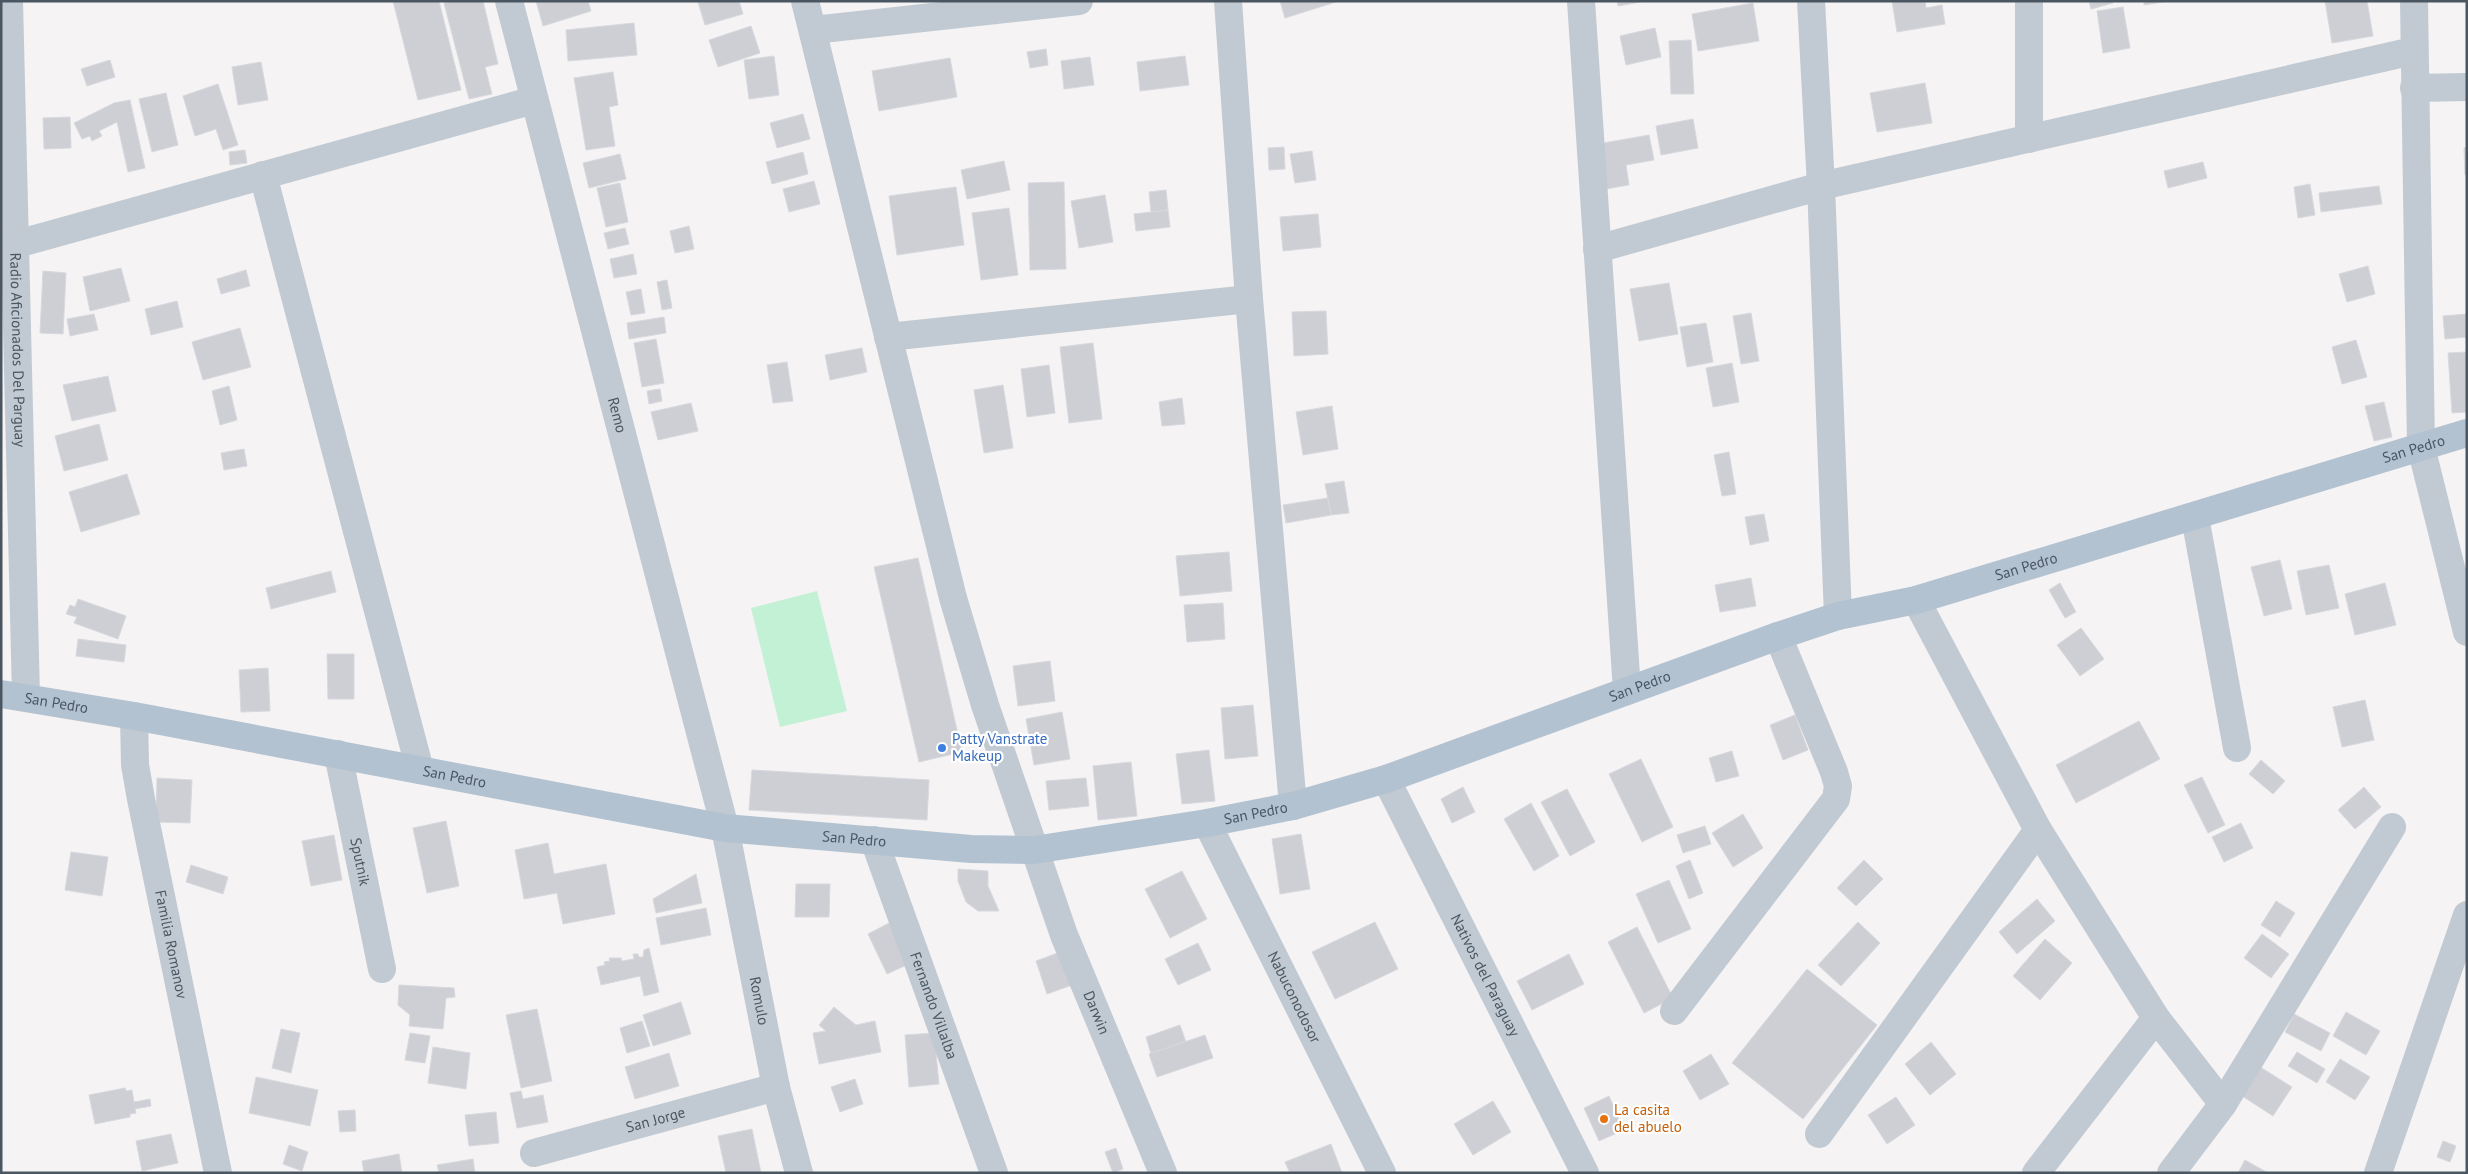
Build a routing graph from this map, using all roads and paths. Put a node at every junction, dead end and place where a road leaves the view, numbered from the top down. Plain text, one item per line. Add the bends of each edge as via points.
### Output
1 (9, 1) edge
2 (509, 1) edge
3 (805, 1) edge
4 (1079, 1) edge
5 (1228, 1) edge
6 (1581, 1) edge
7 (1811, 1) edge
8 (2029, 1) edge
9 (2414, 1) edge
10 (813, 30) junction
11 (2413, 51) junction
12 (2467, 87) edge
13 (2414, 88) junction
14 (534, 100) junction
15 (2029, 139) junction
16 (263, 175) junction
17 (1821, 186) junction
18 (17, 244) junction
19 (1597, 249) junction
20 (1249, 299) junction
21 (888, 337) junction
22 (2467, 433) edge
23 (2421, 447) junction
24 (2195, 517) junction
25 (1916, 600) junction
26 (1838, 616) junction
27 (2467, 632) edge
28 (1778, 636) junction
29 (1627, 691) junction
30 (14, 695) edge
31 (134, 716) junction
32 (2237, 748) dead end
33 (338, 754) junction
34 (420, 770) junction
35 (1386, 779) junction
36 (1294, 806) junction
37 (1207, 823) junction
38 (2392, 827) dead end
39 (725, 828) junction
40 (2038, 830) junction
41 (874, 840) junction
42 (1034, 850) junction
43 (2467, 915) edge
44 (382, 969) dead end
45 (1674, 1011) dead end
46 (2156, 1018) junction
47 (776, 1087) junction
48 (2223, 1104) junction
49 (1819, 1134) dead end
50 (534, 1153) dead end
51 (218, 1173) edge
52 (799, 1173) edge
53 (994, 1173) edge
54 (1163, 1173) edge
55 (1382, 1173) edge
56 (1585, 1173) edge
57 (2036, 1173) edge
58 (2171, 1173) edge
59 (2378, 1173) edge

1 - 18 street, Radio Aficionados Del Parguay
2 - 14 street, Remo
3 - 10 street, Darwin
4 - 10 street
5 - 20 street
6 - 19 street
7 - 17 street
8 - 15 street
9 - 11 street
10 - 21 street, Darwin
11 - 13 street
11 - 15 street
12 - 13 street
13 - 23 street
14 - 16 street
14 - 39 street, Remo
15 - 17 street
16 - 18 street
16 - 34 street
17 - 19 street
17 - 26 street
18 - 30 street, Radio Aficionados Del Parguay
19 - 29 street
20 - 21 street
20 - 36 street
21 - 42 street, Darwin via 953,598 985,706
22 - 23 main road, San Pedro
23 - 24 main road, San Pedro
23 - 27 street
24 - 25 main road, San Pedro
24 - 32 street
25 - 26 main road, San Pedro
25 - 40 street
26 - 28 main road, San Pedro
28 - 29 main road, San Pedro
28 - 45 street via 1834,772 1838,786 1836,799
29 - 35 main road, San Pedro
30 - 31 main road, San Pedro
31 - 33 main road, San Pedro
31 - 51 street, Familia Romanov via 135,765 141,799
33 - 34 main road, San Pedro
33 - 44 street, Sputnik
34 - 39 main road, San Pedro
35 - 36 main road, San Pedro
35 - 56 street, Nativos del Paraguay
36 - 37 main road, San Pedro
37 - 42 main road, San Pedro
37 - 55 street, Nabuconodosor
38 - 48 street
39 - 41 main road, San Pedro
39 - 47 street, Romulo
40 - 46 street
40 - 49 street
41 - 42 main road, San Pedro via 971,849
41 - 53 street, Fernando Villalba
42 - 54 street, Darwin via 1064,934
43 - 59 street
46 - 48 street
46 - 57 street
47 - 50 street, San Jorge
47 - 52 street, Romulo
48 - 58 street

